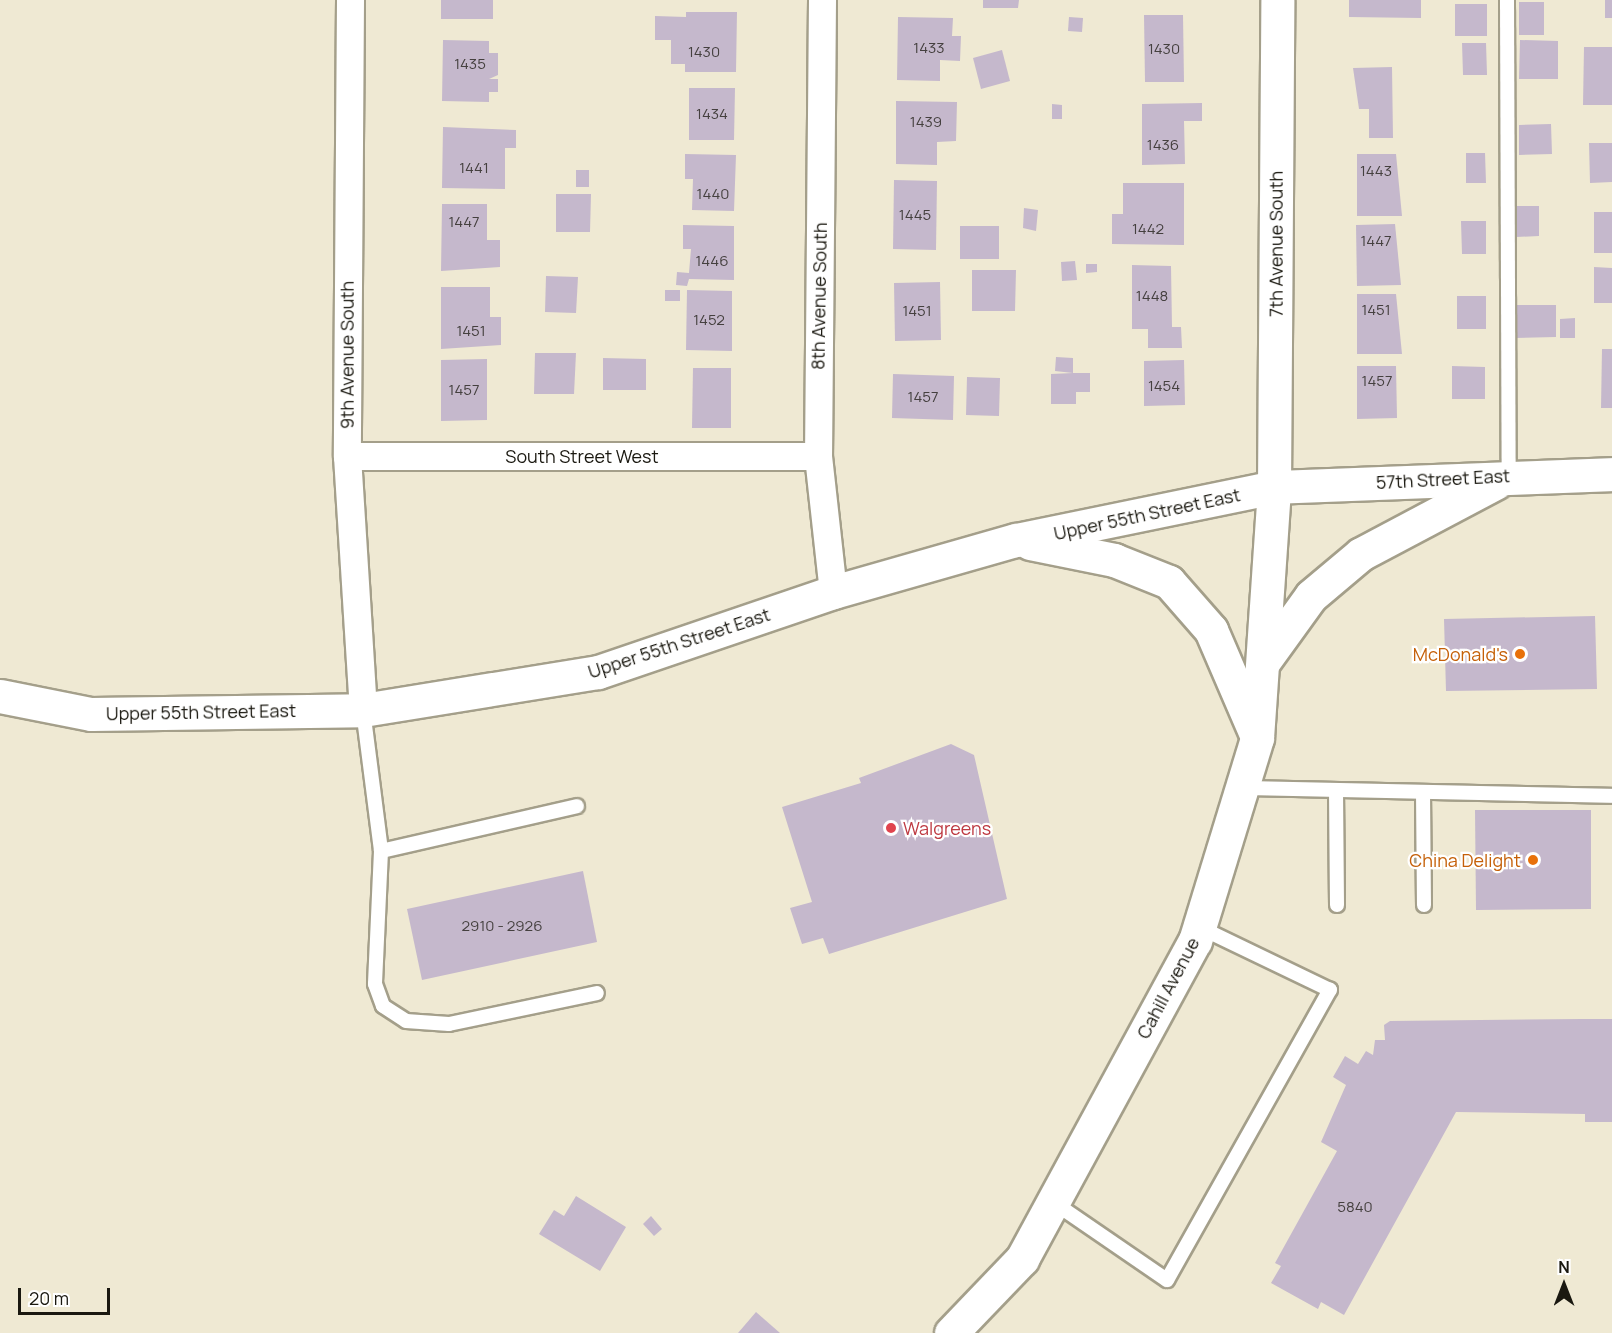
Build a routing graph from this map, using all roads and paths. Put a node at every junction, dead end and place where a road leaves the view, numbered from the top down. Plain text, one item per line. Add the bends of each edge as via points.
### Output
1 (350, 0) edge
2 (822, 0) edge
3 (1277, 0) edge
4 (1507, 0) edge
5 (347, 456) junction
6 (818, 456) junction
7 (1612, 474) edge
8 (1509, 476) junction
9 (1274, 487) junction
10 (1016, 540) junction
11 (833, 592) junction
12 (1264, 661) junction
13 (0, 696) edge
14 (363, 710) junction
15 (1257, 738) junction
16 (1242, 788) junction
17 (1336, 790) junction
18 (1423, 792) junction
19 (1612, 796) edge
20 (577, 807) dead end
21 (381, 851) junction
22 (1337, 905) dead end
23 (1424, 905) dead end
24 (1199, 927) junction
25 (597, 993) dead end
26 (1053, 1202) junction
27 (951, 1333) edge

1 - 5 street, 9th Avenue South
2 - 6 street, 8th Avenue South
3 - 9 street, 7th Avenue South
4 - 8 lane
5 - 6 street, South Street West
5 - 14 street, 9th Avenue South
6 - 11 street, 8th Avenue South
7 - 8 street, 57th Street East
8 - 9 street, 57th Street East
8 - 12 street via 1360,554 1311,596
9 - 10 street, Upper 55th Street East
9 - 12 street, Cahill Avenue
10 - 11 street, Upper 55th Street East
10 - 15 street via 1114,560 1169,582 1211,630
11 - 14 street, Upper 55th Street East via 598,672
12 - 15 street, Cahill Avenue
13 - 14 street, Upper 55th Street East via 91,714
14 - 21 lane
15 - 16 street, Cahill Avenue
16 - 17 lane
16 - 24 street, Cahill Avenue
17 - 18 lane
17 - 22 lane
18 - 19 lane
18 - 23 lane
20 - 21 lane
21 - 25 lane via 375,984 383,1006 406,1021 449,1024
24 - 26 street, Cahill Avenue
24 - 26 lane via 1330,990 1167,1280
26 - 27 street, Cahill Avenue via 1022,1258

